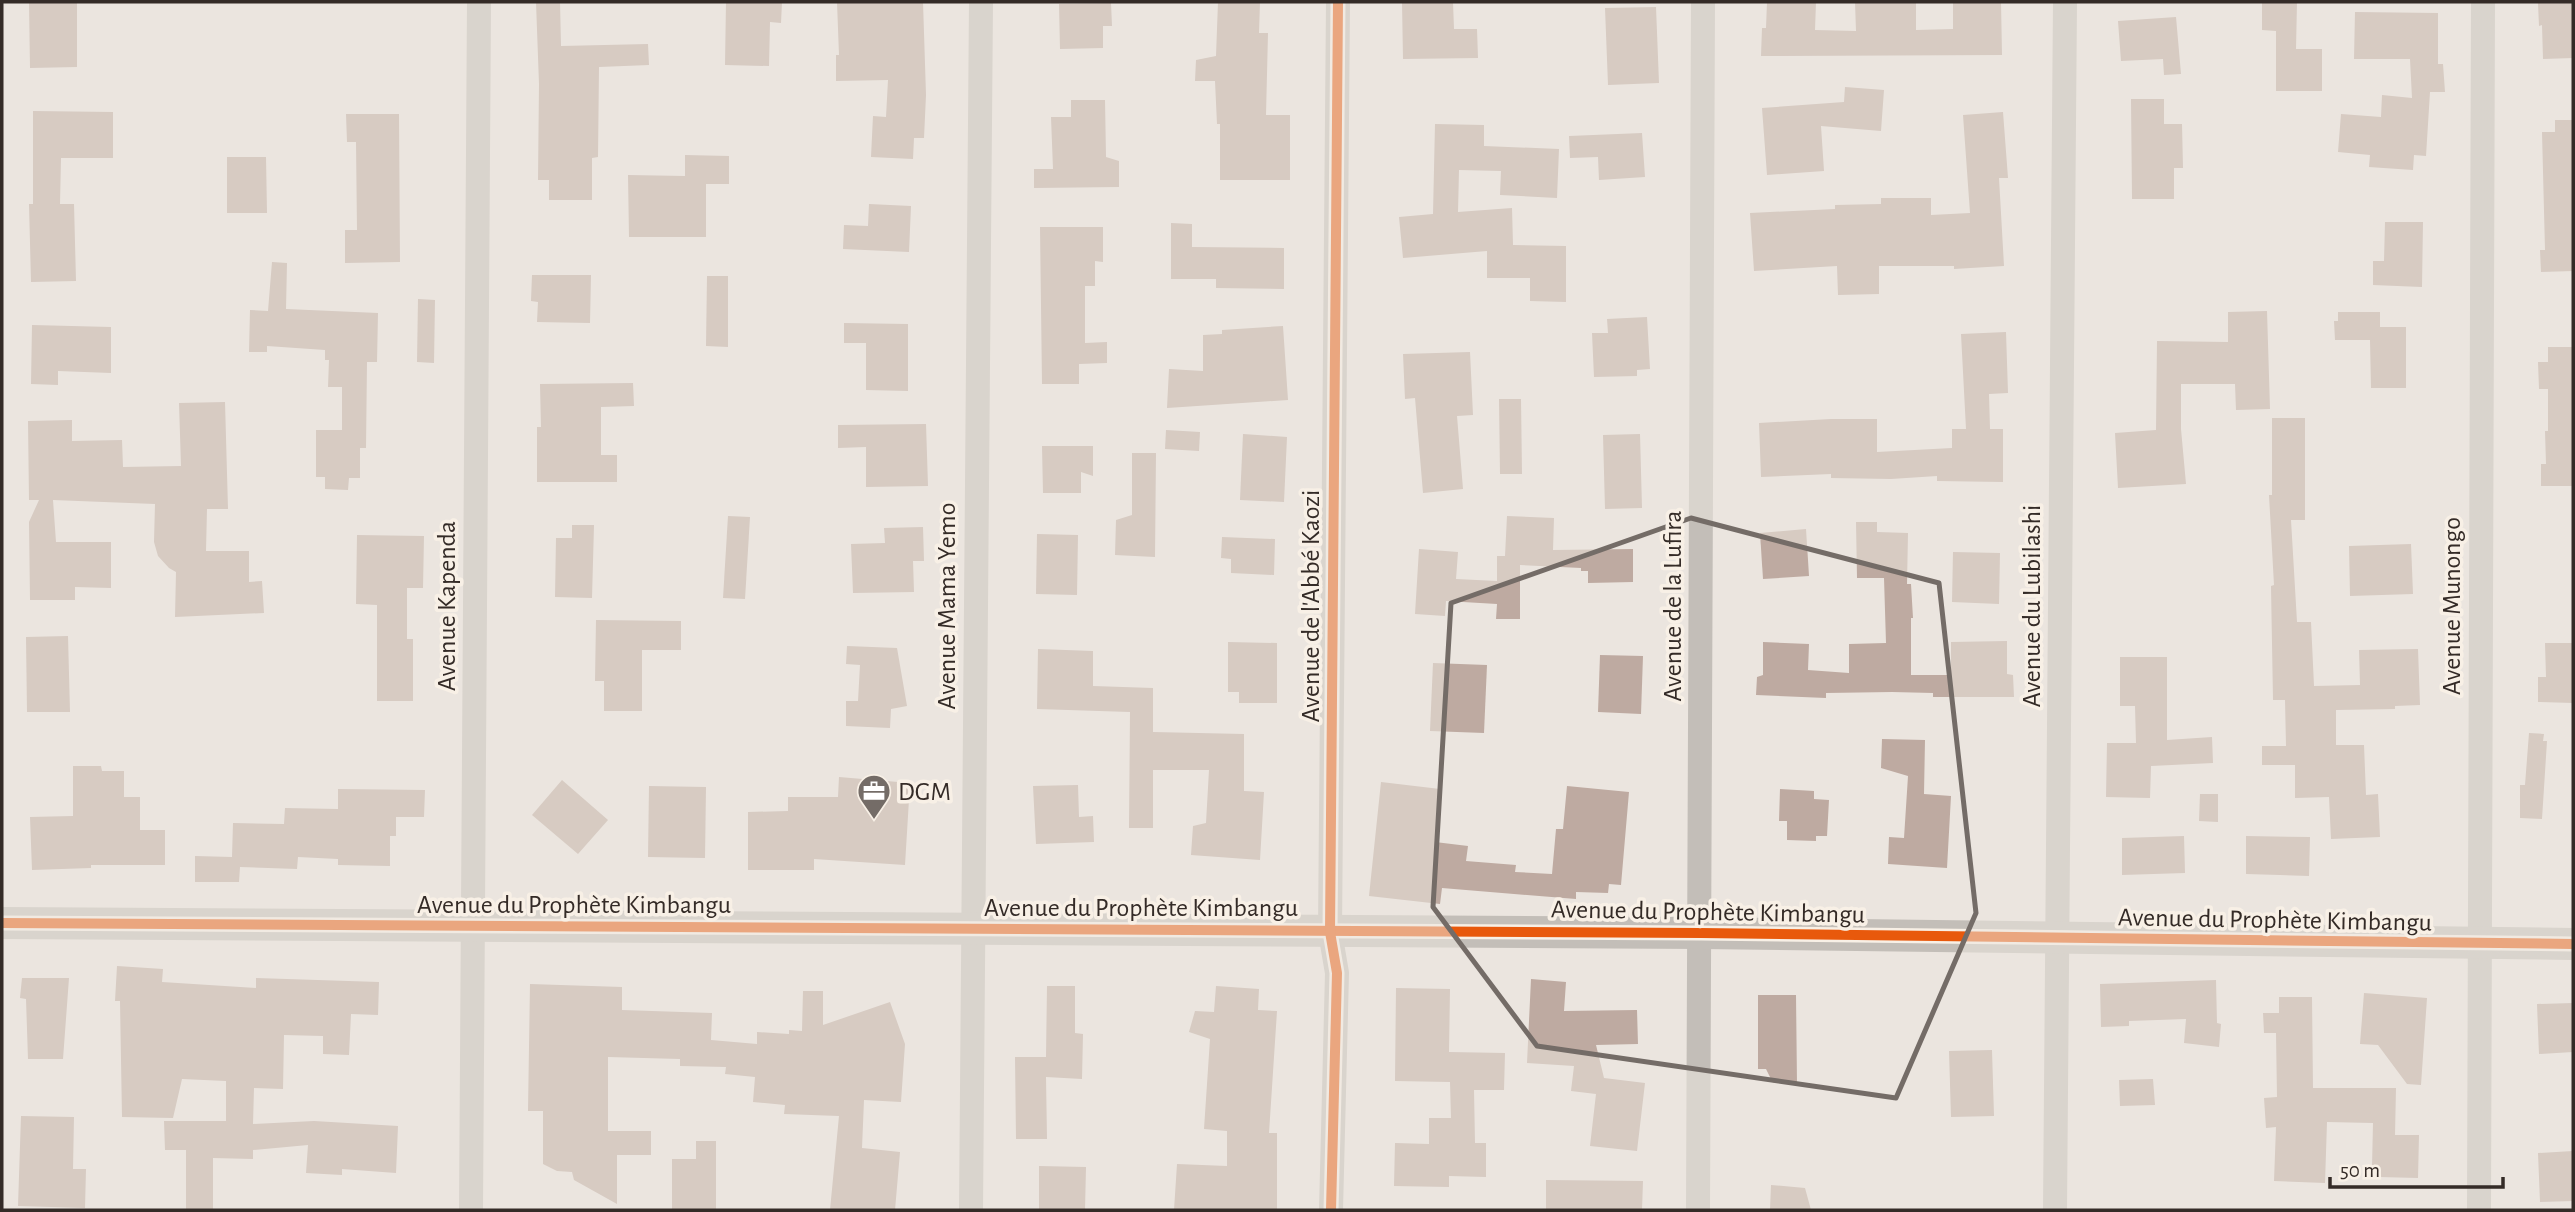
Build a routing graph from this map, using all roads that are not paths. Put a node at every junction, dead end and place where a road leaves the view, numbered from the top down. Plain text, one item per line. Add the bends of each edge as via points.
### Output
1 (479, 2) edge
2 (981, 2) edge
3 (1338, 2) edge
4 (1703, 2) edge
5 (2065, 2) edge
6 (2483, 2) edge
7 (2, 923) edge
8 (474, 926) junction
9 (973, 929) junction
10 (1330, 932) junction
11 (1701, 933) junction
12 (2058, 939) junction
13 (2480, 943) junction
14 (2573, 944) edge
15 (471, 1210) edge
16 (971, 1210) edge
17 (1331, 1210) edge
18 (1698, 1210) edge
19 (2055, 1210) edge
20 (2479, 1210) edge

1 - 8 street, Avenue Kapenda
2 - 9 street, Avenue Mama Yemo
3 - 10 street, Avenue de l'Abbé Kaozi
4 - 11 street, Avenue de la Lufira
5 - 12 street, Avenue du Lubilashi
6 - 13 street, Avenue Munongo
7 - 8 street, Avenue du Prophète Kimbangu
8 - 9 street, Avenue du Prophète Kimbangu
8 - 15 street, Avenue Kapenda
9 - 10 street, Avenue du Prophète Kimbangu
9 - 16 street, Avenue Mama Yemo
10 - 11 street, Avenue du Prophète Kimbangu
10 - 17 street, Avenue de l'Abbé Kaozi via 1337,974
11 - 12 street, Avenue du Prophète Kimbangu
11 - 18 street, Avenue de la Lufira
12 - 13 street, Avenue du Prophète Kimbangu
12 - 19 street, Avenue du Lubilashi
13 - 14 street, Avenue du Prophète Kimbangu
13 - 20 street, Avenue Munongo

